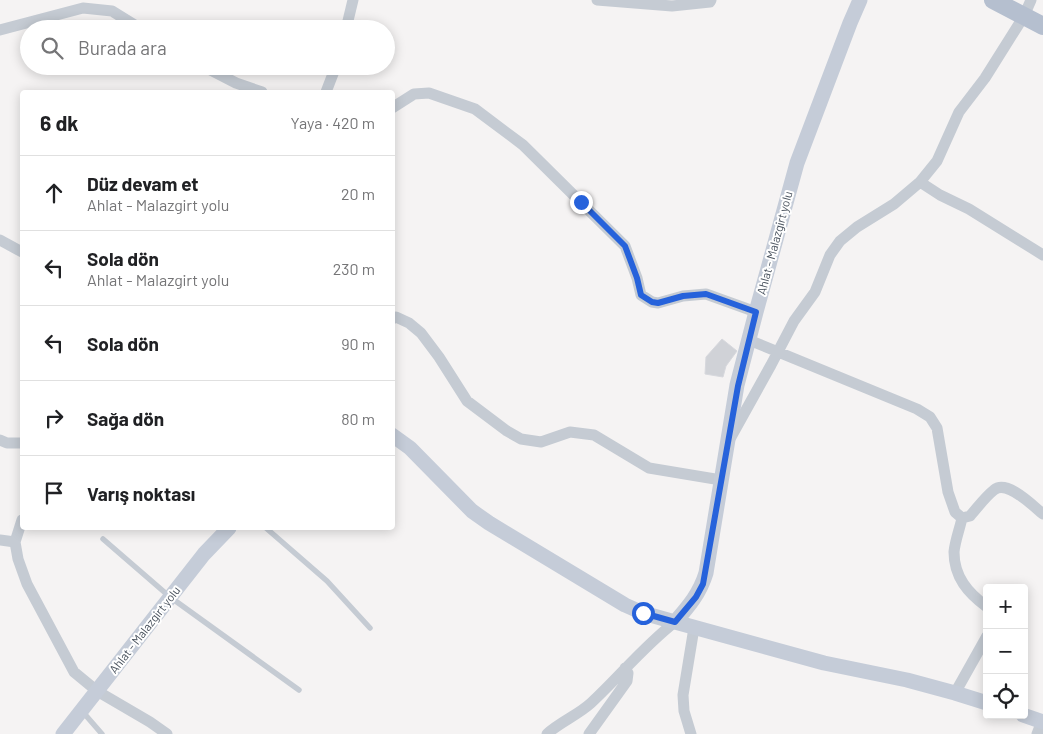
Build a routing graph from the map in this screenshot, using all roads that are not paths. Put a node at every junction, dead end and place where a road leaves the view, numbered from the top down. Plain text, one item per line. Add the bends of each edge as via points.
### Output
1 (353, 0) edge
2 (597, 0) edge
3 (711, 0) edge
4 (859, 0) edge
5 (993, 0) edge
6 (1031, 0) edge
7 (112, 6) edge
8 (1024, 16) junction
9 (38, 20) edge
10 (130, 20) edge
11 (348, 20) edge
12 (20, 25) edge
13 (1043, 26) edge
14 (0, 30) edge
15 (220, 75) edge
16 (333, 75) edge
17 (256, 90) edge
18 (327, 90) edge
19 (395, 106) edge
20 (920, 182) junction
21 (0, 240) edge
22 (20, 251) edge
23 (1043, 255) edge
24 (756, 312) junction
25 (395, 318) edge
26 (749, 340) junction
27 (778, 351) junction
28 (395, 437) edge
29 (0, 440) edge
30 (20, 443) edge
31 (726, 445) junction
32 (722, 480) junction
33 (1043, 514) edge
34 (962, 518) junction
35 (20, 526) edge
36 (227, 530) edge
37 (268, 530) edge
38 (103, 539) dead end
39 (0, 540) edge
40 (15, 542) junction
41 (170, 597) junction
42 (983, 604) edge
43 (675, 622) junction
44 (370, 628) dead end
45 (694, 628) junction
46 (983, 643) edge
47 (625, 668) junction
48 (299, 690) dead end
49 (97, 691) junction
50 (956, 693) junction
51 (983, 702) edge
52 (82, 711) junction
53 (1028, 718) edge
54 (1040, 726) edge
55 (63, 734) edge
56 (102, 734) edge
57 (167, 734) edge
58 (547, 734) edge
59 (589, 734) edge
60 (691, 734) edge

1 - 11 street
2 - 3 street via 672,6
4 - 24 main road, Ahlat - Malazgirt yolu via 797,163
5 - 8 main road
6 - 8 street
7 - 9 street via 83,8
7 - 10 street
8 - 13 main road
8 - 20 street via 959,112 937,161
12 - 14 street
15 - 17 street
16 - 18 street
19 - 24 street via 414,94 429,93 475,109 523,145 625,246 641,295 652,302 706,294
20 - 23 street
20 - 27 street via 840,241 830,255 815,292
21 - 22 street
24 - 26 main road, Ahlat - Malazgirt yolu
25 - 32 street via 421,333 467,401 521,439 541,442 570,432 594,435 649,468
26 - 27 street
26 - 31 main road, Ahlat - Malazgirt yolu
27 - 31 street
27 - 34 street via 930,416 937,428 948,492 955,512
28 - 43 main road via 489,523 625,605
29 - 30 street
31 - 32 main road, Ahlat - Malazgirt yolu
32 - 43 main road, Ahlat - Malazgirt yolu via 703,584
33 - 34 street via 1012,490 1001,487 993,490 970,516
34 - 42 street via 954,551 957,570 971,596
35 - 40 street
36 - 41 main road, Ahlat - Malazgirt yolu
37 - 44 lane via 327,581
38 - 41 lane
39 - 40 street
40 - 49 street via 27,584 68,664
41 - 48 lane
41 - 49 main road, Ahlat - Malazgirt yolu
43 - 45 main road
43 - 47 street
45 - 50 main road via 824,663
45 - 60 street via 684,695 684,711
46 - 50 street
47 - 58 street via 590,704
47 - 59 street via 627,681
49 - 52 main road, Ahlat - Malazgirt yolu
49 - 57 street
50 - 51 main road
52 - 55 main road, Ahlat - Malazgirt yolu
52 - 56 lane
53 - 54 main road

